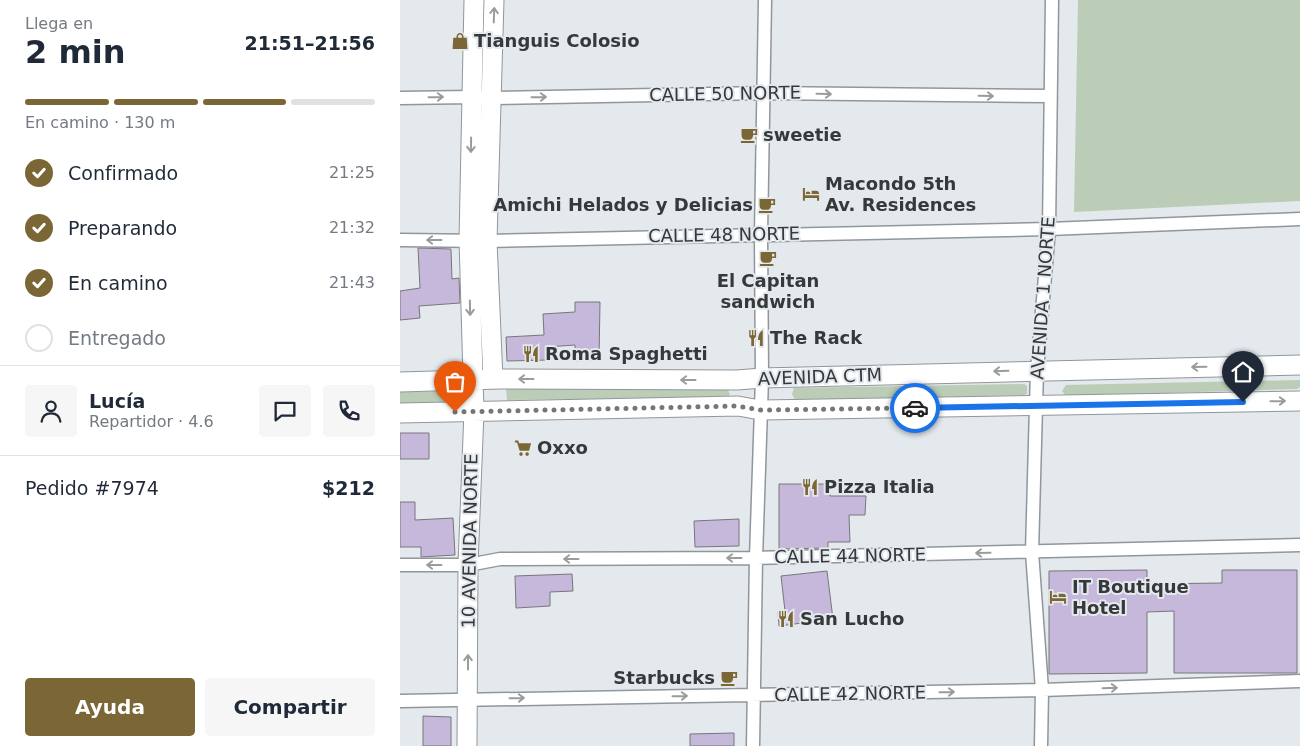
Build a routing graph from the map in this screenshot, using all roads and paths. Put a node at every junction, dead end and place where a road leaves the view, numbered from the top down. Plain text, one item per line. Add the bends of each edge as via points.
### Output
1 (474, 0) edge
2 (494, 0) edge
3 (765, 0) edge
4 (1052, 0) edge
5 (763, 93) junction
6 (1050, 96) junction
7 (481, 97) junction
8 (400, 98) edge
9 (1300, 219) edge
10 (1049, 229) junction
11 (761, 234) junction
12 (400, 240) edge
13 (478, 240) junction
14 (1300, 365) edge
15 (1037, 370) junction
16 (762, 378) junction
17 (493, 379) junction
18 (737, 380) junction
19 (472, 381) junction
20 (400, 382) edge
21 (1300, 401) edge
22 (738, 406) junction
23 (1036, 406) junction
24 (760, 410) junction
25 (474, 411) junction
26 (400, 413) edge
27 (1300, 545) edge
28 (1032, 552) junction
29 (756, 558) junction
30 (468, 564) junction
31 (400, 565) edge
32 (1300, 681) edge
33 (1042, 690) junction
34 (754, 696) junction
35 (468, 700) junction
36 (400, 701) edge
37 (467, 746) edge
38 (752, 746) edge
39 (1041, 746) edge

1 - 7 main road
7 -> 2 main road
3 - 5 street
4 - 6 street, AVENIDA 1 NORTE
5 -> 6 street, CALLE 50 NORTE
7 -> 5 street, CALLE 50 NORTE
5 - 11 street
6 - 10 street, AVENIDA 1 NORTE
8 -> 7 street, CALLE 50 NORTE
7 - 13 main road, 10 AVENIDA NORTE
9 - 10 street, CALLE 48 NORTE
10 - 11 street, CALLE 48 NORTE
10 - 15 street, AVENIDA 1 NORTE
11 - 13 street, CALLE 48 NORTE
11 - 16 street
13 -> 12 street, CALLE 48 NORTE
13 - 17 main road, 10 AVENIDA NORTE
13 -> 19 main road, 10 AVENIDA NORTE
14 -> 15 main road, AVENIDA CTM
15 -> 16 main road, AVENIDA CTM
15 - 23 street, AVENIDA 1 NORTE
16 - 18 main road, AVENIDA CTM
16 - 24 street
18 -> 17 main road, AVENIDA CTM
17 - 19 main road, AVENIDA CTM
18 - 22 main road
19 - 20 main road, AVENIDA CTM
19 - 25 main road, 10 AVENIDA NORTE
23 -> 21 main road
22 - 24 main road
22 - 25 main road
23 - 24 main road
23 - 28 street, AVENIDA 1 NORTE
24 - 29 street
25 - 26 main road
25 - 30 main road, 10 AVENIDA NORTE
27 - 28 street, CALLE 44 NORTE
28 -> 29 street, CALLE 44 NORTE
28 - 33 street, AVENIDA 1 NORTE
29 -> 30 street, CALLE 44 NORTE via 493,560
29 - 34 street
30 -> 31 street, CALLE 44 NORTE
35 -> 30 main road, 10 AVENIDA NORTE
33 -> 32 street, CALLE 42 NORTE
34 -> 33 street, CALLE 42 NORTE
33 - 39 street, AVENIDA 1 NORTE
35 -> 34 street, CALLE 42 NORTE
34 - 38 street
35 - 36 street, CALLE 42 NORTE
35 - 37 main road, 10 AVENIDA NORTE

